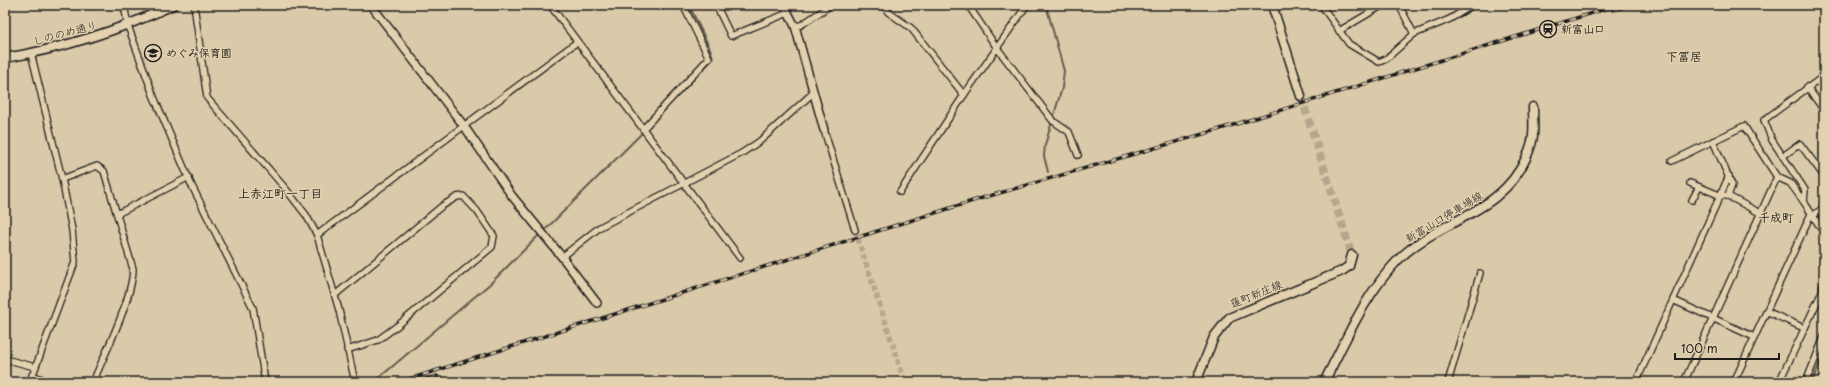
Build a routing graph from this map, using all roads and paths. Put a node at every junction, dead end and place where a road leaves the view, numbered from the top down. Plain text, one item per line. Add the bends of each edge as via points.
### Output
1 (124, 5) edge
2 (173, 5) edge
3 (194, 5) edge
4 (371, 5) edge
5 (550, 5) edge
6 (683, 5) edge
7 (716, 5) edge
8 (784, 5) edge
9 (831, 5) edge
10 (884, 5) edge
11 (968, 5) edge
12 (1027, 5) edge
13 (1272, 5) edge
14 (1321, 5) edge
15 (1383, 5) edge
16 (1399, 5) edge
17 (1474, 5) edge
18 (788, 13) junction
19 (128, 26) junction
20 (795, 26) junction
21 (1339, 31) junction
22 (1414, 34) junction
23 (577, 42) junction
24 (997, 48) junction
25 (31, 53) junction
26 (5, 59) edge
27 (1824, 76) edge
28 (1807, 87) junction
29 (814, 92) junction
30 (964, 95) junction
31 (1301, 96) tunnel mouth
32 (1534, 107) dead end
33 (1824, 110) edge
34 (464, 126) junction
35 (643, 129) junction
36 (824, 130) joint
37 (1713, 141) junction
38 (1078, 155) dead end
39 (1783, 156) junction
40 (1672, 161) dead end
41 (1729, 176) junction
42 (1824, 176) edge
43 (189, 177) junction
44 (1777, 177) junction
45 (62, 179) junction
46 (683, 182) junction
47 (1690, 183) dead end
48 (1699, 187) junction
49 (900, 192) dead end
50 (1719, 195) junction
51 (1728, 196) junction
52 (1692, 200) dead end
53 (1804, 202) junction
54 (1824, 207) edge
55 (1760, 212) junction
56 (117, 214) junction
57 (1812, 215) junction
58 (855, 230) tunnel mouth
59 (1824, 233) edge
60 (317, 235) junction
61 (1352, 256) dead end
62 (562, 257) junction
63 (740, 258) dead end
64 (1480, 273) dead end
65 (1824, 282) edge
66 (335, 295) junction
67 (1673, 300) junction
68 (597, 303) dead end
69 (1766, 311) junction
70 (1712, 318) junction
71 (1804, 328) junction
72 (1754, 337) junction
73 (1824, 338) edge
74 (347, 350) junction
75 (5, 359) edge
76 (35, 367) junction
77 (32, 375) junction
78 (30, 382) edge
79 (49, 382) edge
80 (93, 382) edge
81 (265, 382) edge
82 (355, 382) edge
83 (1196, 382) edge
84 (1324, 382) edge
85 (1448, 382) edge
86 (1636, 382) edge
87 (1684, 382) edge
88 (1734, 382) edge
89 (1779, 382) edge
90 (1806, 382) edge

1 - 19 street
2 - 19 main road, しののめ通り
3 - 60 street via 207,98 286,188
4 - 34 street
5 - 23 street
6 - 35 street via 709,58
7 - 18 street via 731,36
8 - 18 street
9 - 20 street via 801,25
10 - 30 street via 888,12 911,28
11 - 24 street
12 - 24 street
13 - 31 main road
14 - 21 street
15 - 21 street
16 - 22 street
17 - 22 street via 1450,19
18 - 20 street
19 - 25 main road, しののめ通り via 78,43
19 - 43 street via 154,97
20 - 29 street
21 - 22 street via 1349,44 1379,62 1386,59
23 - 34 street
23 - 35 street
24 - 30 street
24 - 38 street via 1053,121 1069,132
25 - 26 main road, しののめ通り
25 - 45 street
27 - 28 street
28 - 33 street
28 - 39 street via 1764,120 1772,140
29 - 36 street
29 - 46 street via 760,141 742,153
30 - 49 street
32 - 84 main road, 新富山口停車場線 via 1534,136 1522,167 1511,183 1481,208 1418,243 1387,272 1371,294
34 - 60 street
34 - 62 street via 512,196
35 - 46 street
36 - 58 street
37 - 40 street
37 - 41 street
37 - 44 street via 1744,126
39 - 42 street via 1800,144
39 - 53 street via 1805,190
41 - 50 street
41 - 51 street via 1732,185
43 - 56 street
43 - 81 street via 253,308
44 - 53 street via 1790,183
44 - 55 street
45 - 56 street via 97,166 101,168
45 - 76 street via 75,262
46 - 62 street via 600,227
46 - 63 street
47 - 48 street
48 - 50 street
48 - 52 street
50 - 51 street
50 - 67 street
51 - 55 street
53 - 57 street
54 - 57 street
55 - 70 street
56 - 80 street via 133,269 133,279
57 - 59 street
57 - 69 street
60 - 66 street
61 - 83 main road, 蓮町新庄線 via 1349,266 1342,271 1228,318 1214,336
62 - 68 street
64 - 85 street
65 - 71 street via 1822,292
66 - 74 street
66 - 74 street via 457,196 463,196 477,211 494,236 492,247 397,326 378,340
67 - 70 street
67 - 86 street
69 - 71 street
69 - 72 street
70 - 72 street
70 - 87 street
71 - 89 street
72 - 88 street
73 - 90 street
74 - 82 street
75 - 76 street
76 - 77 street
77 - 78 street
77 - 79 street

